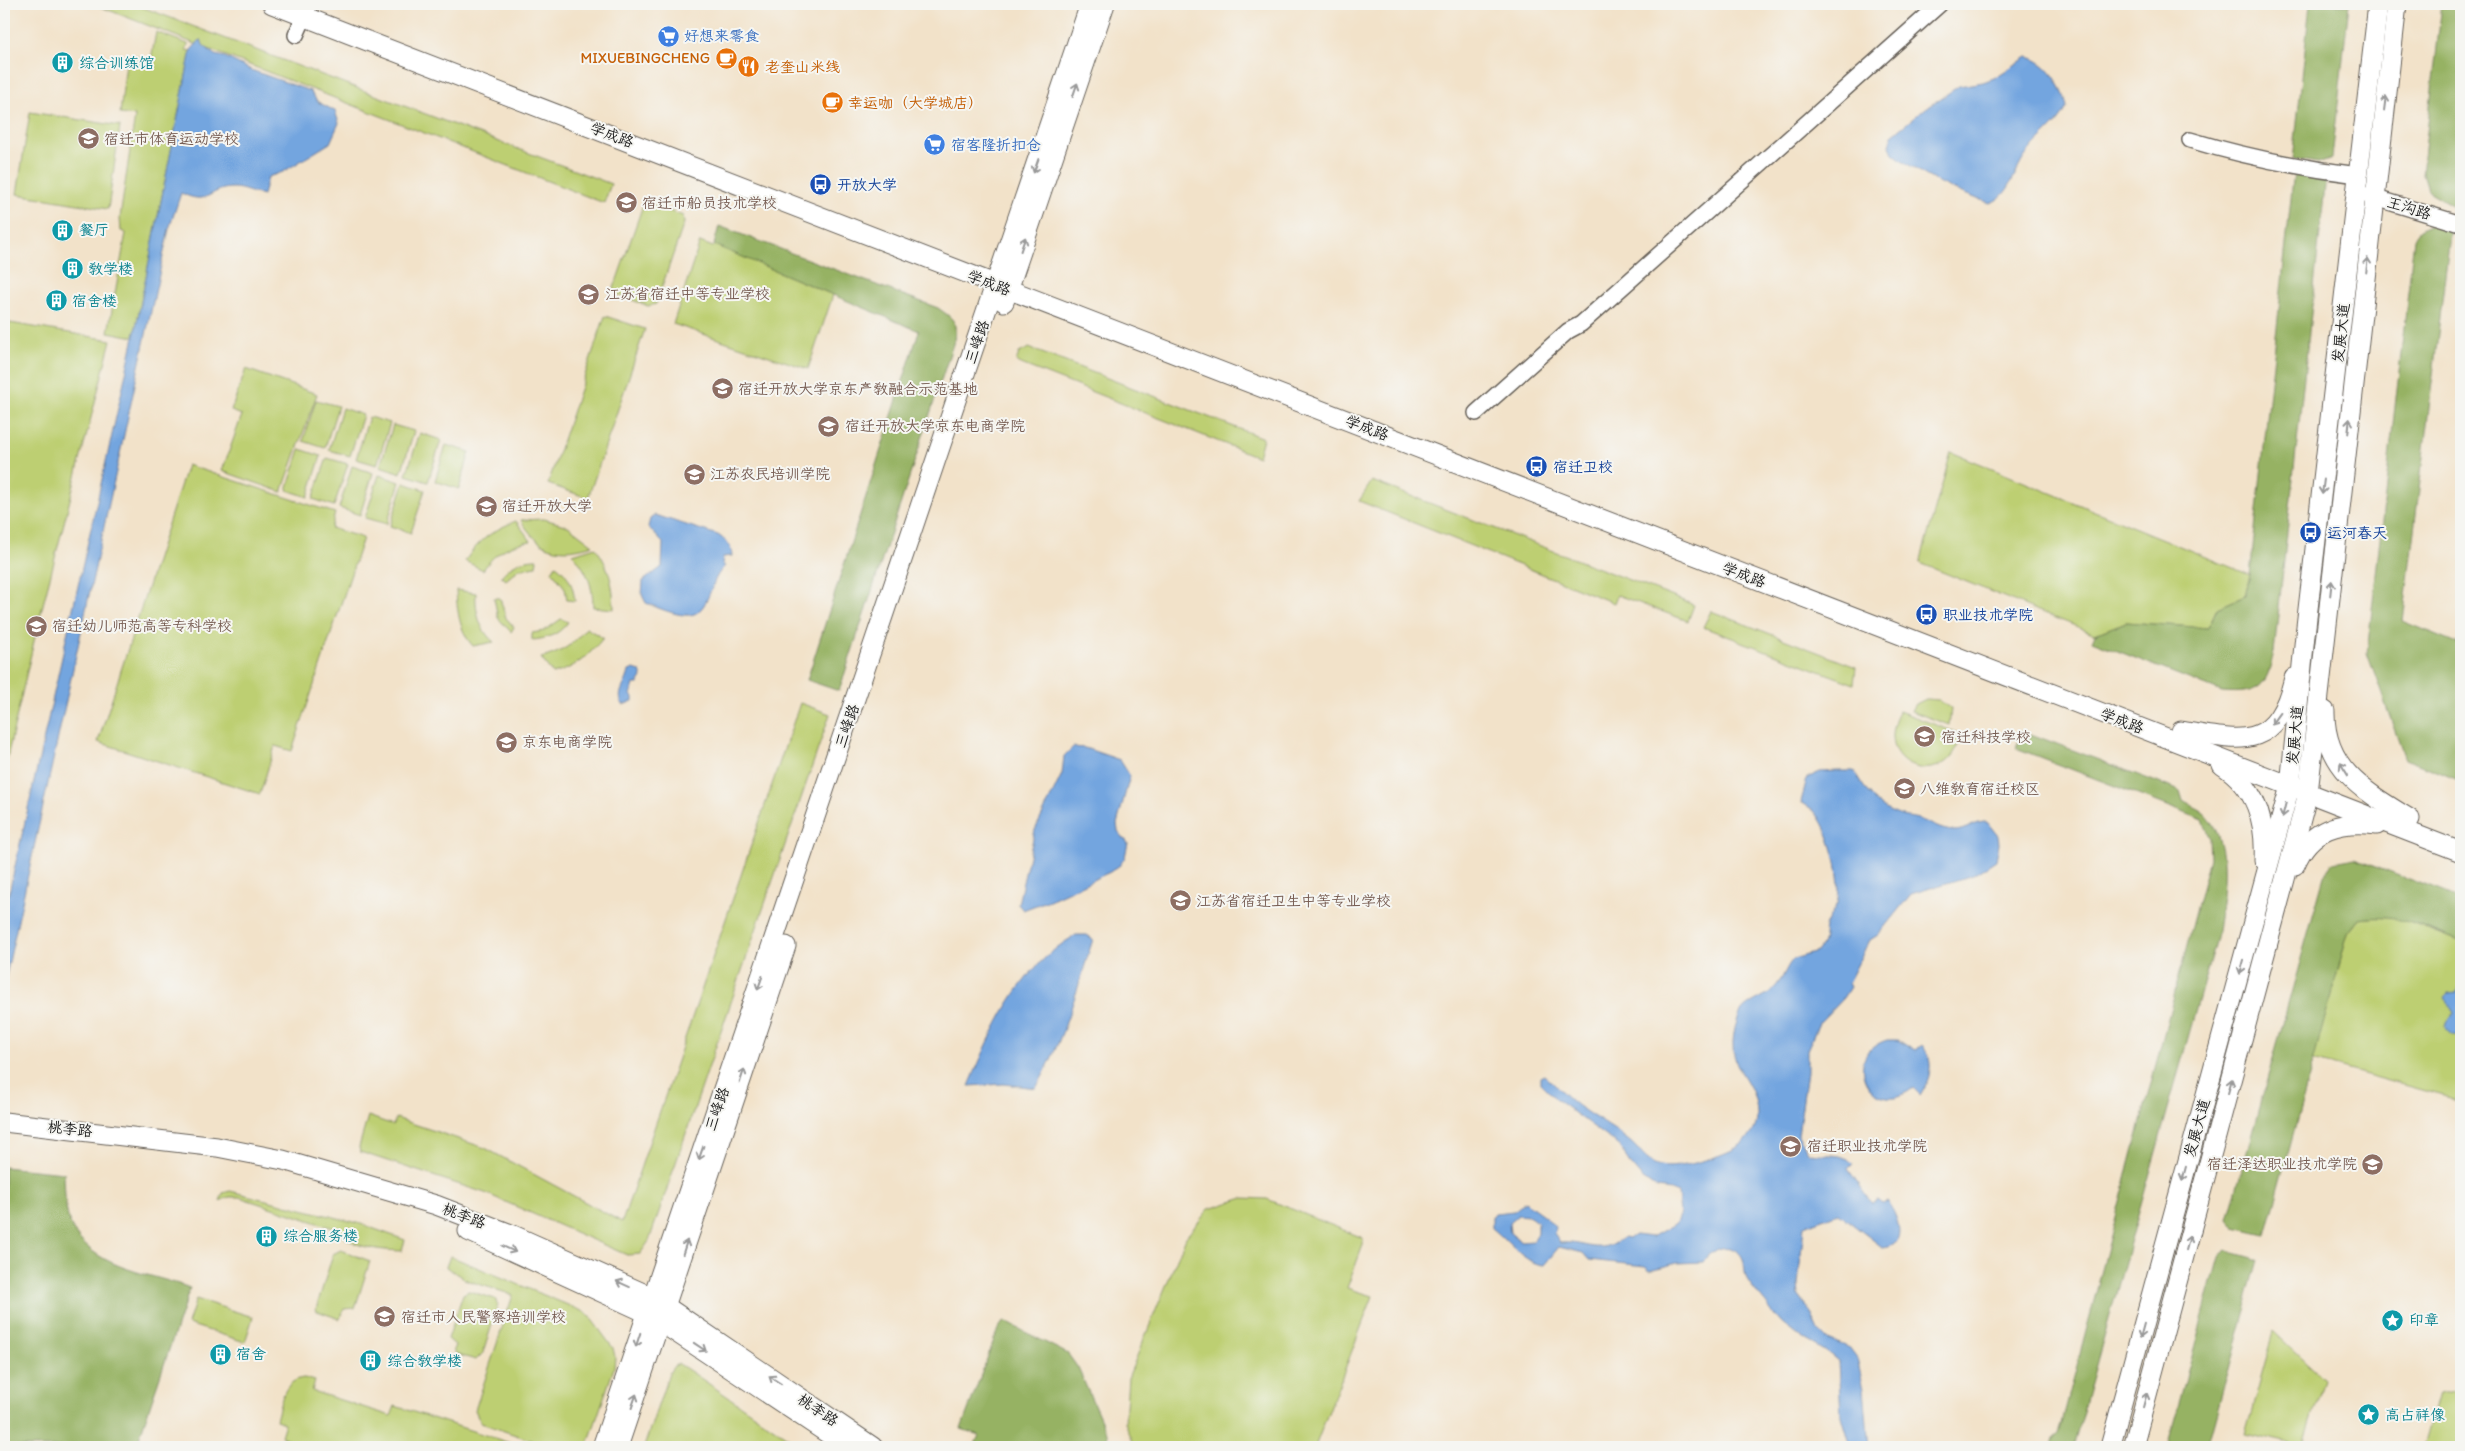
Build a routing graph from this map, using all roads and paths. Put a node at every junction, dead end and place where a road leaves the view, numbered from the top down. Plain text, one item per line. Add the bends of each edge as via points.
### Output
1 (272, 4) edge
2 (1090, 4) edge
3 (1105, 4) edge
4 (1940, 4) edge
5 (2378, 4) edge
6 (2397, 4) edge
7 (306, 8) edge
8 (296, 35) dead end
9 (2190, 140) dead end
10 (2363, 188) junction
11 (2461, 224) edge
12 (1003, 282) junction
13 (1476, 412) dead end
14 (2306, 623) junction
15 (2327, 626) junction
16 (2180, 737) junction
17 (2291, 780) junction
18 (2309, 787) junction
19 (2407, 824) junction
20 (2461, 839) edge
21 (2461, 852) edge
22 (2262, 894) junction
23 (2279, 903) junction
24 (4, 1122) edge
25 (4, 1134) edge
26 (656, 1309) junction
27 (602, 1447) edge
28 (618, 1447) edge
29 (848, 1447) edge
30 (873, 1447) edge
31 (2110, 1447) edge
32 (2133, 1447) edge

1 - 7 main road, 学成路
2 -> 12 main road, 三峰路
12 -> 3 main road, 三峰路
4 - 13 street via 1580,324
5 - 10 main road, 发展大道
10 -> 6 main road, 发展大道
7 - 8 street
7 - 12 main road, 学成路
9 - 10 street, 王沟路 via 2257,159 2318,171
10 - 11 street, 王沟路
10 -> 14 main road, 发展大道
15 -> 10 main road, 发展大道
12 - 16 main road, 学成路
12 - 26 main road, 三峰路
14 -> 16 main road via 2292,686 2282,711 2269,729 2238,740
14 - 17 main road, 发展大道
15 - 18 main road, 发展大道
19 -> 15 main road via 2347,775 2330,743 2325,727
16 - 17 main road, 学成路
16 - 22 main road via 2224,766 2247,787 2255,800 2265,839
17 - 18 main road, 学成路
17 -> 22 main road, 发展大道
18 - 19 main road, 学成路
18 - 23 main road, 发展大道
19 - 20 main road, 学成路
19 - 21 main road, 学成路
19 - 23 main road via 2362,823 2326,828 2297,859
22 -> 31 main road, 发展大道
32 -> 23 main road, 发展大道
26 -> 24 main road, 桃李路 via 511,1234 436,1205 284,1160 208,1146
25 -> 26 main road, 桃李路 via 205,1157 310,1180 424,1213
26 -> 27 main road, 三峰路
28 -> 26 main road, 三峰路
26 -> 29 main road, 桃李路
30 -> 26 main road, 桃李路

